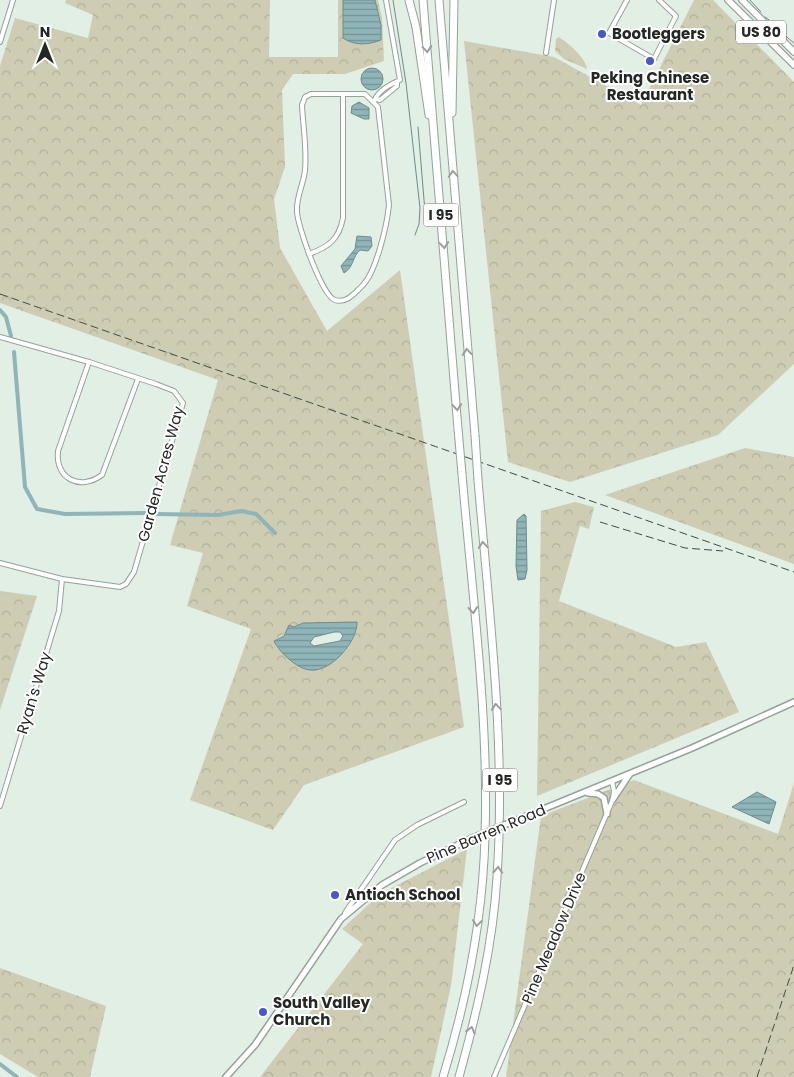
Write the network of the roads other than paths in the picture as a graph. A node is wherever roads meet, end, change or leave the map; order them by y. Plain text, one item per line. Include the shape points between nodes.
1 (13, 0) edge
2 (386, 0) edge
3 (409, 0) edge
4 (423, 0) edge
5 (439, 0) edge
6 (454, 0) edge
7 (554, 0) edge
8 (627, 0) edge
9 (659, 0) edge
10 (728, 0) edge
11 (742, 0) edge
12 (0, 42) edge
13 (794, 52) edge
14 (546, 53) dead end
15 (794, 65) edge
16 (397, 82) junction
17 (389, 85) junction
18 (392, 89) junction
19 (343, 95) junction
20 (375, 100) junction
21 (450, 141) junction
22 (437, 164) junction
23 (309, 254) junction
24 (0, 337) edge
25 (90, 362) junction
26 (138, 379) junction
27 (0, 563) edge
28 (62, 579) junction
29 (794, 702) edge
30 (629, 774) junction
31 (612, 781) junction
32 (613, 799) junction
33 (566, 800) junction
34 (464, 802) dead end
35 (0, 806) edge
36 (607, 814) junction
37 (341, 920) junction
38 (226, 1077) edge
39 (443, 1077) edge
40 (458, 1077) edge
41 (494, 1077) edge

1 - 12 street
2 - 16 street via 400,80
3 - 22 highway
4 -> 22 highway, I 95
5 - 21 highway, I 95
6 - 21 highway
7 - 14 street
8 - 9 street via 609,33 654,58 676,16
10 - 15 main road, US 80
11 - 13 main road, US 80
16 - 17 street
16 - 18 street
17 - 18 street
17 - 20 street via 376,95
18 - 20 street via 380,100
19 - 20 street via 365,94
19 - 23 street via 340,232 325,248
19 - 23 street via 311,94 305,96 302,105 305,170 297,209
20 - 23 street via 389,205 370,278 348,299 335,300 330,297
40 -> 21 highway, I 95, bridge via 474,1021 490,936 500,832 498,725
22 -> 39 highway, I 95, bridge via 484,742 485,837 481,896 466,993
24 - 25 street, Garden Acres Way
25 - 26 street, Garden Acres Way
25 - 26 street via 57,459 60,470 76,482 86,483 102,475
26 - 28 street, Garden Acres Way via 174,391 183,403 134,572 120,587
27 - 28 street
28 - 35 street, Ryan's Way via 59,611
29 - 30 main road, Pine Barren Road
30 - 31 main road, Pine Barren Road
30 - 32 main road
31 - 32 street
31 - 33 main road, Pine Barren Road
32 - 36 street, Pine Meadow Drive
33 - 36 main road via 592,792 598,794 604,798
33 - 37 main road, Pine Barren Road, bridge via 428,858 382,885
34 - 37 street via 417,825 395,840
36 - 41 street, Pine Meadow Drive
37 - 38 main road, Pine Barren Road via 255,1045

